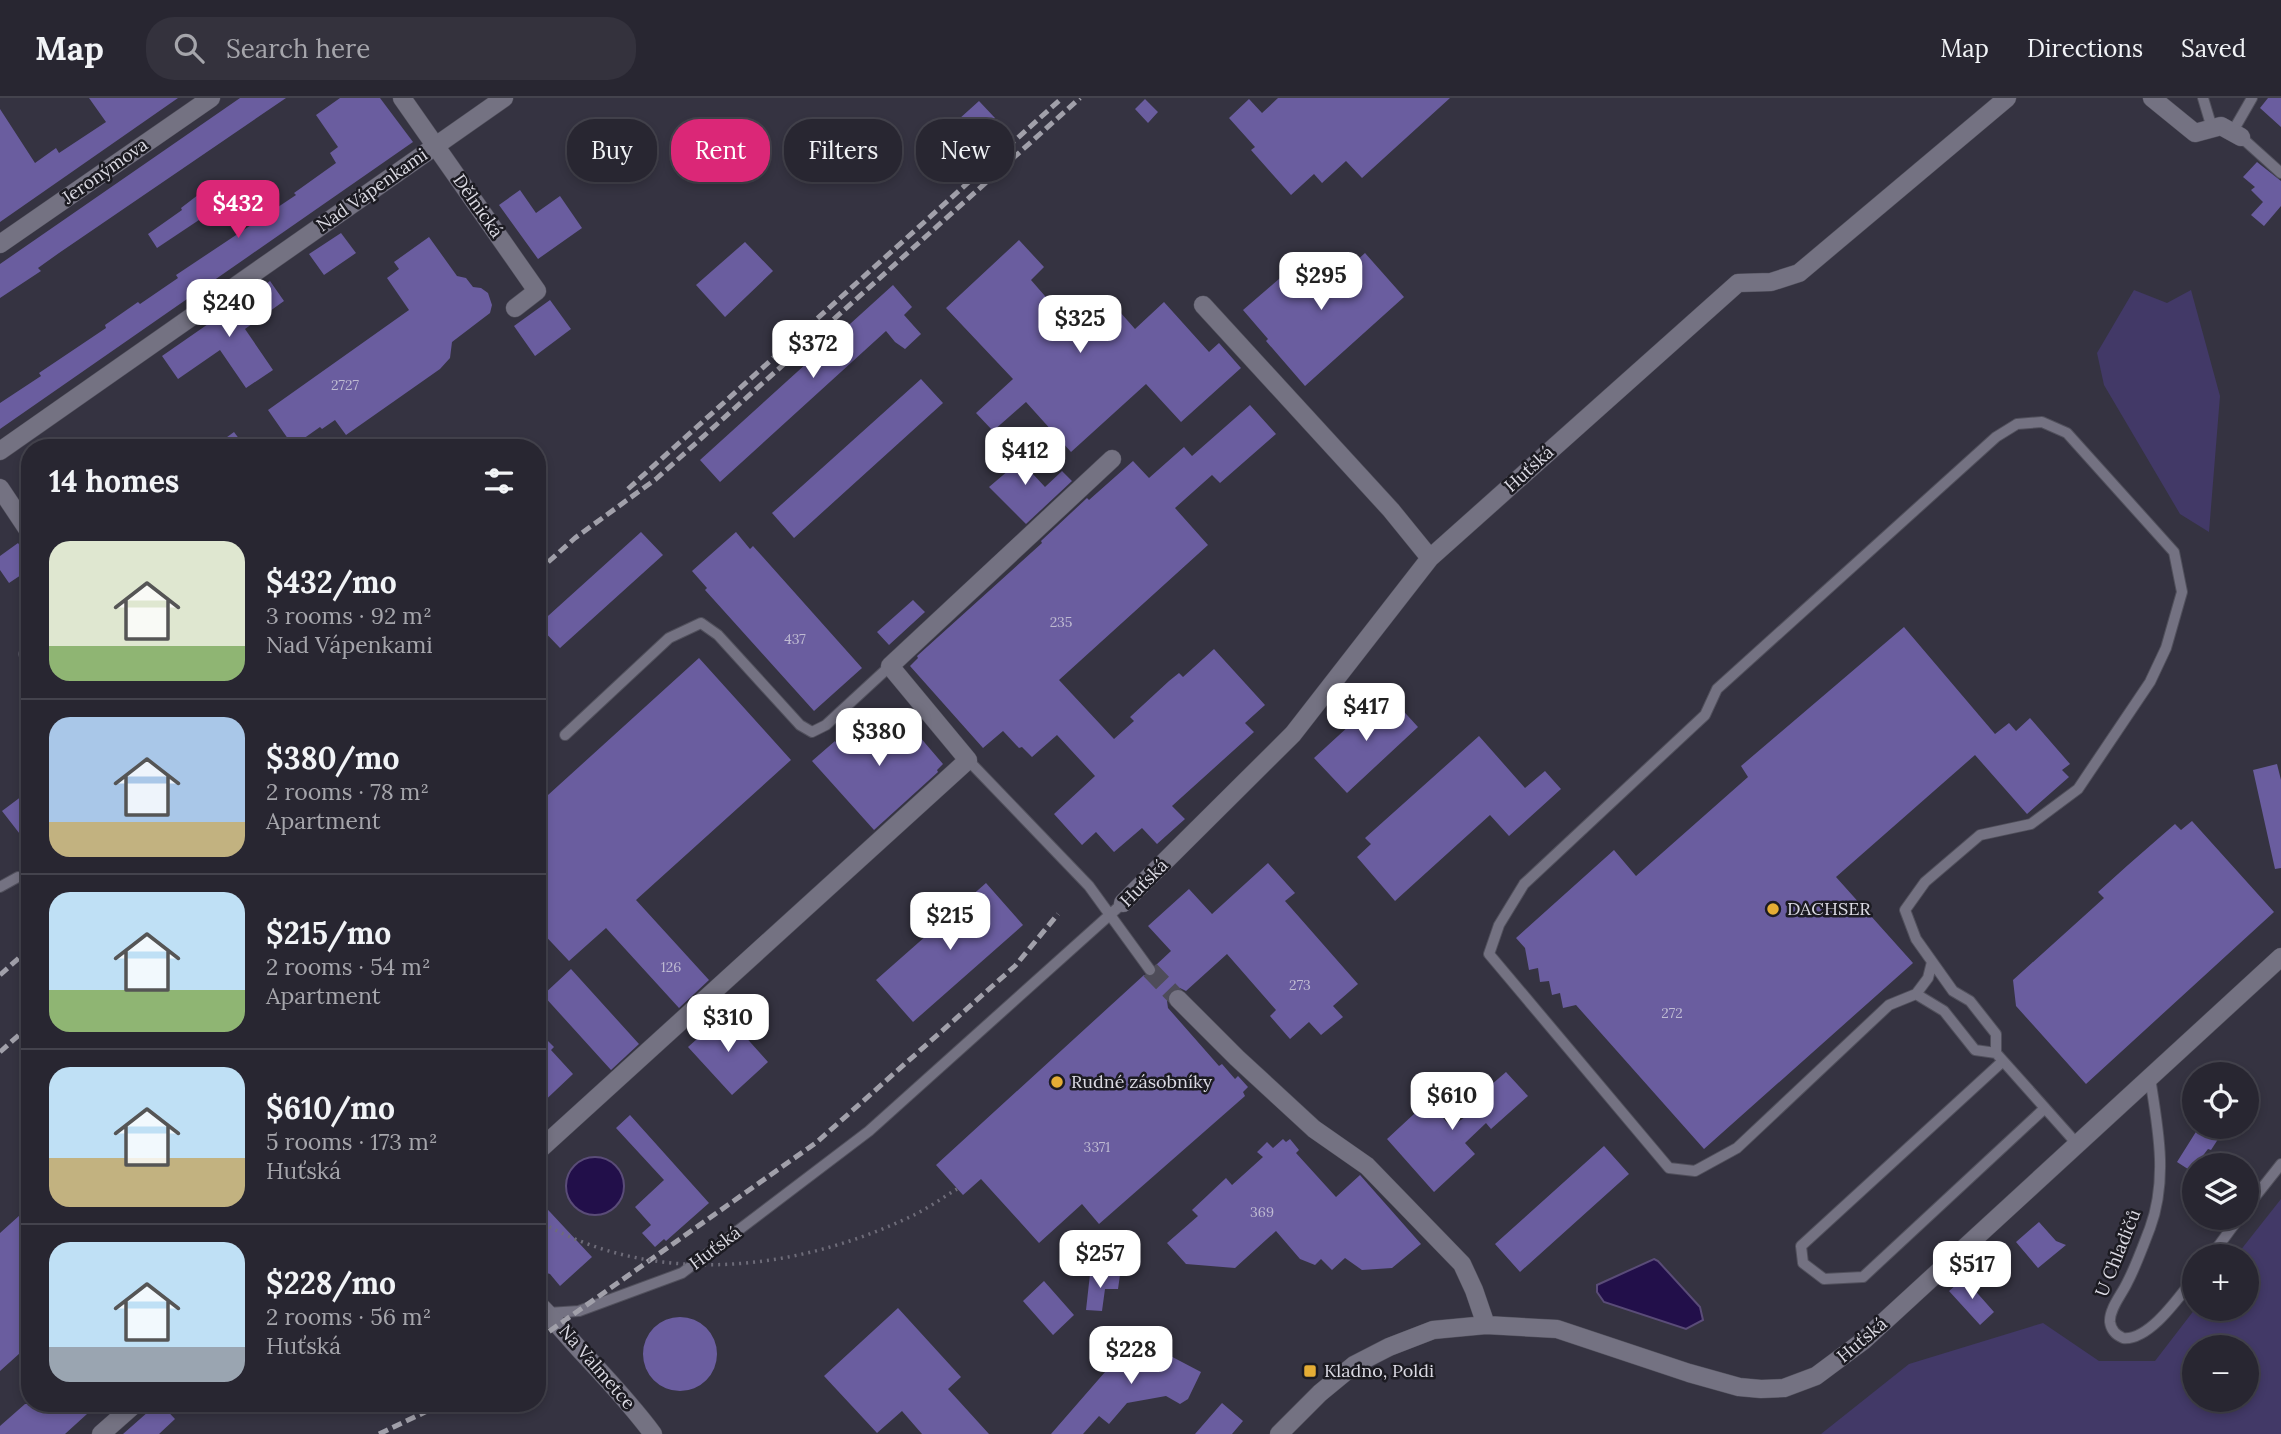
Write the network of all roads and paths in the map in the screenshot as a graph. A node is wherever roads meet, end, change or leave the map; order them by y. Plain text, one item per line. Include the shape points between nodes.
1 (211, 98) edge
2 (402, 98) edge
3 (503, 98) edge
4 (2007, 98) edge
5 (2152, 98) edge
6 (2203, 98) edge
7 (2252, 98) edge
8 (2212, 128) junction
9 (2237, 134) junction
10 (436, 145) junction
11 (2281, 173) edge
12 (0, 244) edge
13 (1203, 305) dead end
14 (514, 308) dead end
15 (0, 451) edge
16 (1112, 459) dead end
17 (0, 488) edge
18 (21, 520) edge
19 (1430, 558) junction
20 (890, 666) junction
21 (565, 735) dead end
22 (968, 760) junction
23 (18, 877) dead end
24 (0, 887) edge
25 (1117, 910) junction
26 (2281, 957) edge
27 (1932, 962) junction
28 (1150, 970) tunnel mouth
29 (1916, 994) junction
30 (1178, 999) tunnel mouth
31 (1999, 1057) junction
32 (2151, 1078) junction
33 (2045, 1108) junction
34 (546, 1144) edge
35 (2078, 1145) junction
36 (2281, 1164) edge
37 (957, 1189) dead end
38 (2259, 1192) edge
39 (546, 1224) edge
40 (2182, 1293) edge
41 (546, 1308) edge
42 (546, 1311) edge
43 (1486, 1325) junction
44 (126, 1412) edge
45 (101, 1434) edge
46 (653, 1434) edge
47 (1279, 1434) edge

1 - 12 street, Jeronýmova
2 - 10 street, Dělnická
3 - 10 street, Nad Vápenkami
4 - 19 street, Huťská via 1799,273 1770,282 1738,283
5 - 8 street via 2194,133
6 - 8 lane
7 - 9 lane
8 - 9 street via 2221,126
9 - 11 lane
10 - 14 street, Dělnická via 537,291
10 - 15 street, Nad Vápenkami
13 - 19 street
16 - 20 street
17 - 18 street
19 - 25 street, Huťská via 1293,734
20 - 21 lane via 826,725 812,732 701,623 669,638
20 - 22 street
22 - 25 lane, Huťská
22 - 34 street
23 - 24 lane
25 - 28 lane, Huťská
25 - 41 lane, Huťská via 869,1131 682,1273 579,1311
26 - 32 street, Huťská
27 - 29 lane via 1928,978
27 - 29 lane via 1916,939 1905,910 1925,882 1980,835 2031,824 2078,789 2150,682 2166,648 2182,592 2174,552 2067,433 2042,422 2017,424 1996,436 1717,689 1705,715 1524,884 1499,925 1489,954 1669,1168 1684,1171 1695,1171 1737,1148 1889,1005
27 - 31 lane via 1952,991 1970,1001 1996,1034
29 - 31 lane via 1944,1011 1975,1050
30 - 43 street via 1314,1129 1367,1166 1462,1264
31 - 33 lane
31 - 33 lane via 1801,1246 1803,1263 1824,1279 1863,1278
32 - 35 street, Huťská
32 - 40 lane, U Chladičů via 2160,1136 2159,1184 2151,1225 2110,1325 2123,1338 2139,1336
33 - 35 lane
35 - 43 street, Huťská via 1863,1341 1816,1376 1784,1388 1739,1387 1557,1329
36 - 38 lane
37 - 39 path, bridge via 914,1216 853,1241 736,1265 629,1257
42 - 46 street, Na Valmetce
43 - 47 street, Huťská via 1433,1330 1354,1364
44 - 45 street

